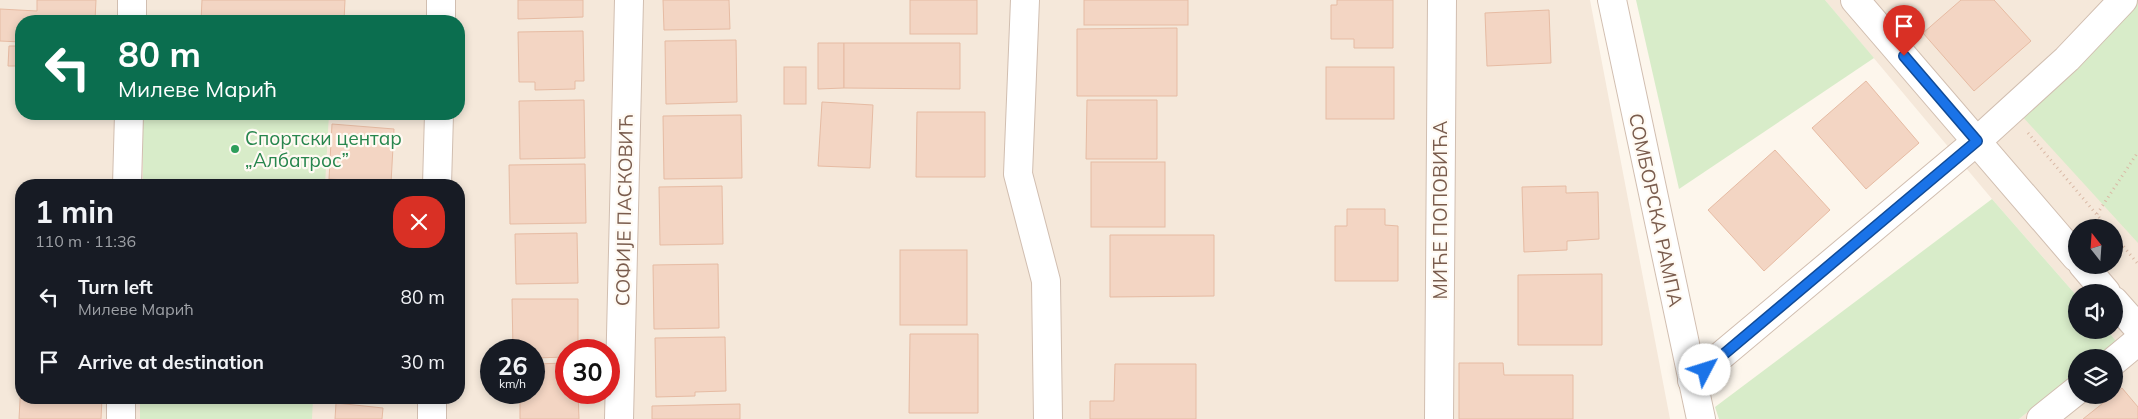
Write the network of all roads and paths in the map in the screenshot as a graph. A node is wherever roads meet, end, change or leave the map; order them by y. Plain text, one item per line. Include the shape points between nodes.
1 (132, 0) edge
2 (441, 0) edge
3 (629, 0) edge
4 (1025, 0) edge
5 (1442, 0) edge
6 (1612, 0) edge
7 (1855, 0) edge
8 (2123, 0) edge
9 (132, 15) edge
10 (441, 15) edge
11 (2009, 112) junction
12 (129, 120) edge
13 (439, 120) edge
14 (1977, 141) junction
15 (2138, 152) edge
16 (127, 179) edge
17 (437, 179) edge
18 (2097, 214) junction
19 (2101, 219) edge
20 (2123, 246) edge
21 (2068, 248) edge
22 (2138, 264) edge
23 (2091, 274) edge
24 (2099, 284) edge
25 (2123, 312) edge
26 (2138, 329) edge
27 (2123, 349) edge
28 (1692, 380) junction
29 (2068, 397) edge
30 (121, 404) edge
31 (432, 404) edge
32 (121, 419) edge
33 (432, 419) edge
34 (619, 419) edge
35 (1048, 419) edge
36 (1439, 419) edge
37 (1701, 419) edge
38 (2041, 419) edge

1 - 9 street
2 - 10 street
3 - 34 street, СОФИЈЕ ПАСКОВИЋ
4 - 35 street via 1018,174 1046,281
5 - 36 street, МИЋЕ ПОПОВИЋА
6 - 28 street, СОМБОРСКА РАМПА
7 - 14 street
8 - 11 street via 2068,58
11 - 14 street
11 - 18 path
12 - 16 street
13 - 17 street
14 - 21 street
14 - 28 street
15 - 18 path
18 - 19 path
20 - 22 path
23 - 24 street
25 - 26 street
26 - 27 street
28 - 37 street, СОМБОРСКА РАМПА
29 - 38 street
30 - 32 street
31 - 33 street

